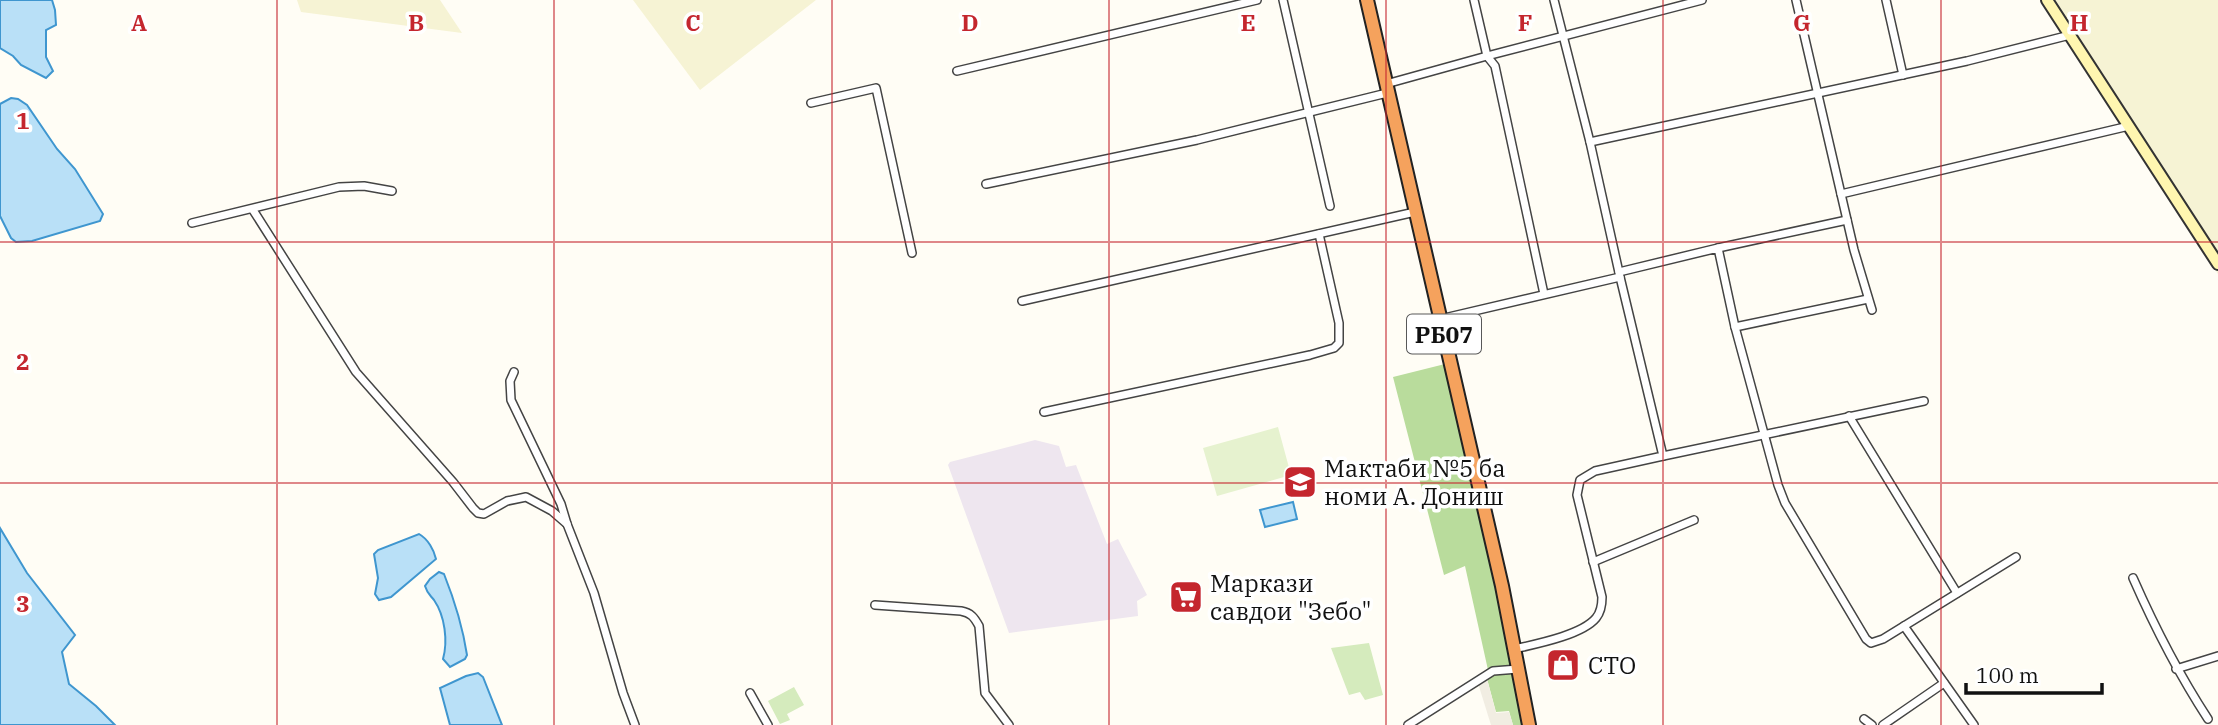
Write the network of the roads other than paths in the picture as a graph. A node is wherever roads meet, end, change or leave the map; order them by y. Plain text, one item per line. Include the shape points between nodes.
1 (1257, 0) edge
2 (1283, 0) edge
3 (1367, 0) edge
4 (1474, 0) edge
5 (1554, 0) edge
6 (1702, 0) edge
7 (1796, 0) edge
8 (1886, 0) edge
9 (2047, 0) edge
10 (2070, 35) junction
11 (1563, 36) junction
12 (1487, 56) junction
13 (957, 71) dead end
14 (1902, 75) junction
15 (1386, 89) junction
16 (1818, 94) junction
17 (811, 103) dead end
18 (1308, 112) junction
19 (2129, 126) junction
20 (1590, 142) junction
21 (986, 184) dead end
22 (392, 191) dead end
23 (1841, 194) junction
24 (1330, 206) dead end
25 (253, 210) junction
26 (1415, 212) junction
27 (1847, 220) junction
28 (192, 223) dead end
29 (1319, 233) junction
30 (1718, 248) junction
31 (912, 253) dead end
32 (2218, 264) edge
33 (1619, 275) junction
34 (1544, 294) junction
35 (1868, 299) junction
36 (1022, 301) dead end
37 (1872, 310) dead end
38 (1440, 319) junction
39 (1735, 327) junction
40 (514, 372) dead end
41 (1924, 401) dead end
42 (1044, 412) dead end
43 (1849, 416) junction
44 (1763, 433) junction
45 (1662, 456) junction
46 (1694, 520) dead end
47 (567, 524) junction
48 (2016, 557) dead end
49 (1593, 562) junction
50 (2133, 578) dead end
51 (1957, 593) junction
52 (875, 605) dead end
53 (1904, 626) junction
54 (1514, 649) junction
55 (2218, 656) edge
56 (1518, 669) junction
57 (2176, 669) junction
58 (1944, 683) junction
59 (750, 692) dead end
60 (1864, 719) dead end
61 (2208, 719) dead end
62 (635, 725) edge
63 (768, 725) edge
64 (1009, 725) edge
65 (1408, 725) edge
66 (1529, 725) edge
67 (1872, 725) edge
68 (1883, 725) edge
69 (1974, 725) edge

1 - 13 street
2 - 18 street
3 - 15 highway, РБ07
4 - 12 street
5 - 11 street
6 - 11 street
7 - 16 street
8 - 14 street
9 - 10 street
10 - 14 street
10 - 19 street
11 - 12 street
11 - 20 street
12 - 15 street
12 - 34 street via 1496,66
14 - 16 street
15 - 18 street
15 - 26 highway, РБ07
16 - 20 street
16 - 23 street
17 - 31 street via 876,88
18 - 21 street
18 - 24 street
19 - 23 street
19 - 32 street
20 - 33 street
22 - 25 street via 339,187
23 - 27 street
25 - 28 street
25 - 47 street via 356,372 473,508 484,514 526,497
26 - 29 street
26 - 38 highway, РБ07
27 - 30 street
27 - 35 street
29 - 36 street
29 - 42 street via 1339,323 1339,343 1334,348
30 - 33 street
30 - 39 street
33 - 34 street
33 - 45 street
34 - 38 street
35 - 37 street
35 - 39 street
38 - 54 highway, РБ07
39 - 44 street
40 - 47 street via 511,400
41 - 43 street
43 - 44 street
43 - 51 street
44 - 45 street
44 - 53 street via 1786,503 1866,639 1876,642
45 - 49 street via 1595,471 1580,480 1577,495
46 - 49 street
47 - 62 street
48 - 51 street
49 - 54 street via 1602,597 1595,619 1572,632
50 - 57 street
51 - 53 street
52 - 64 street via 961,611 974,617 979,626 985,693
53 - 58 street
54 - 56 highway, РБ07
55 - 57 street
56 - 65 street via 1493,671
56 - 66 highway, РБ07
57 - 61 street
58 - 68 street
58 - 69 street
59 - 63 street
60 - 67 street

